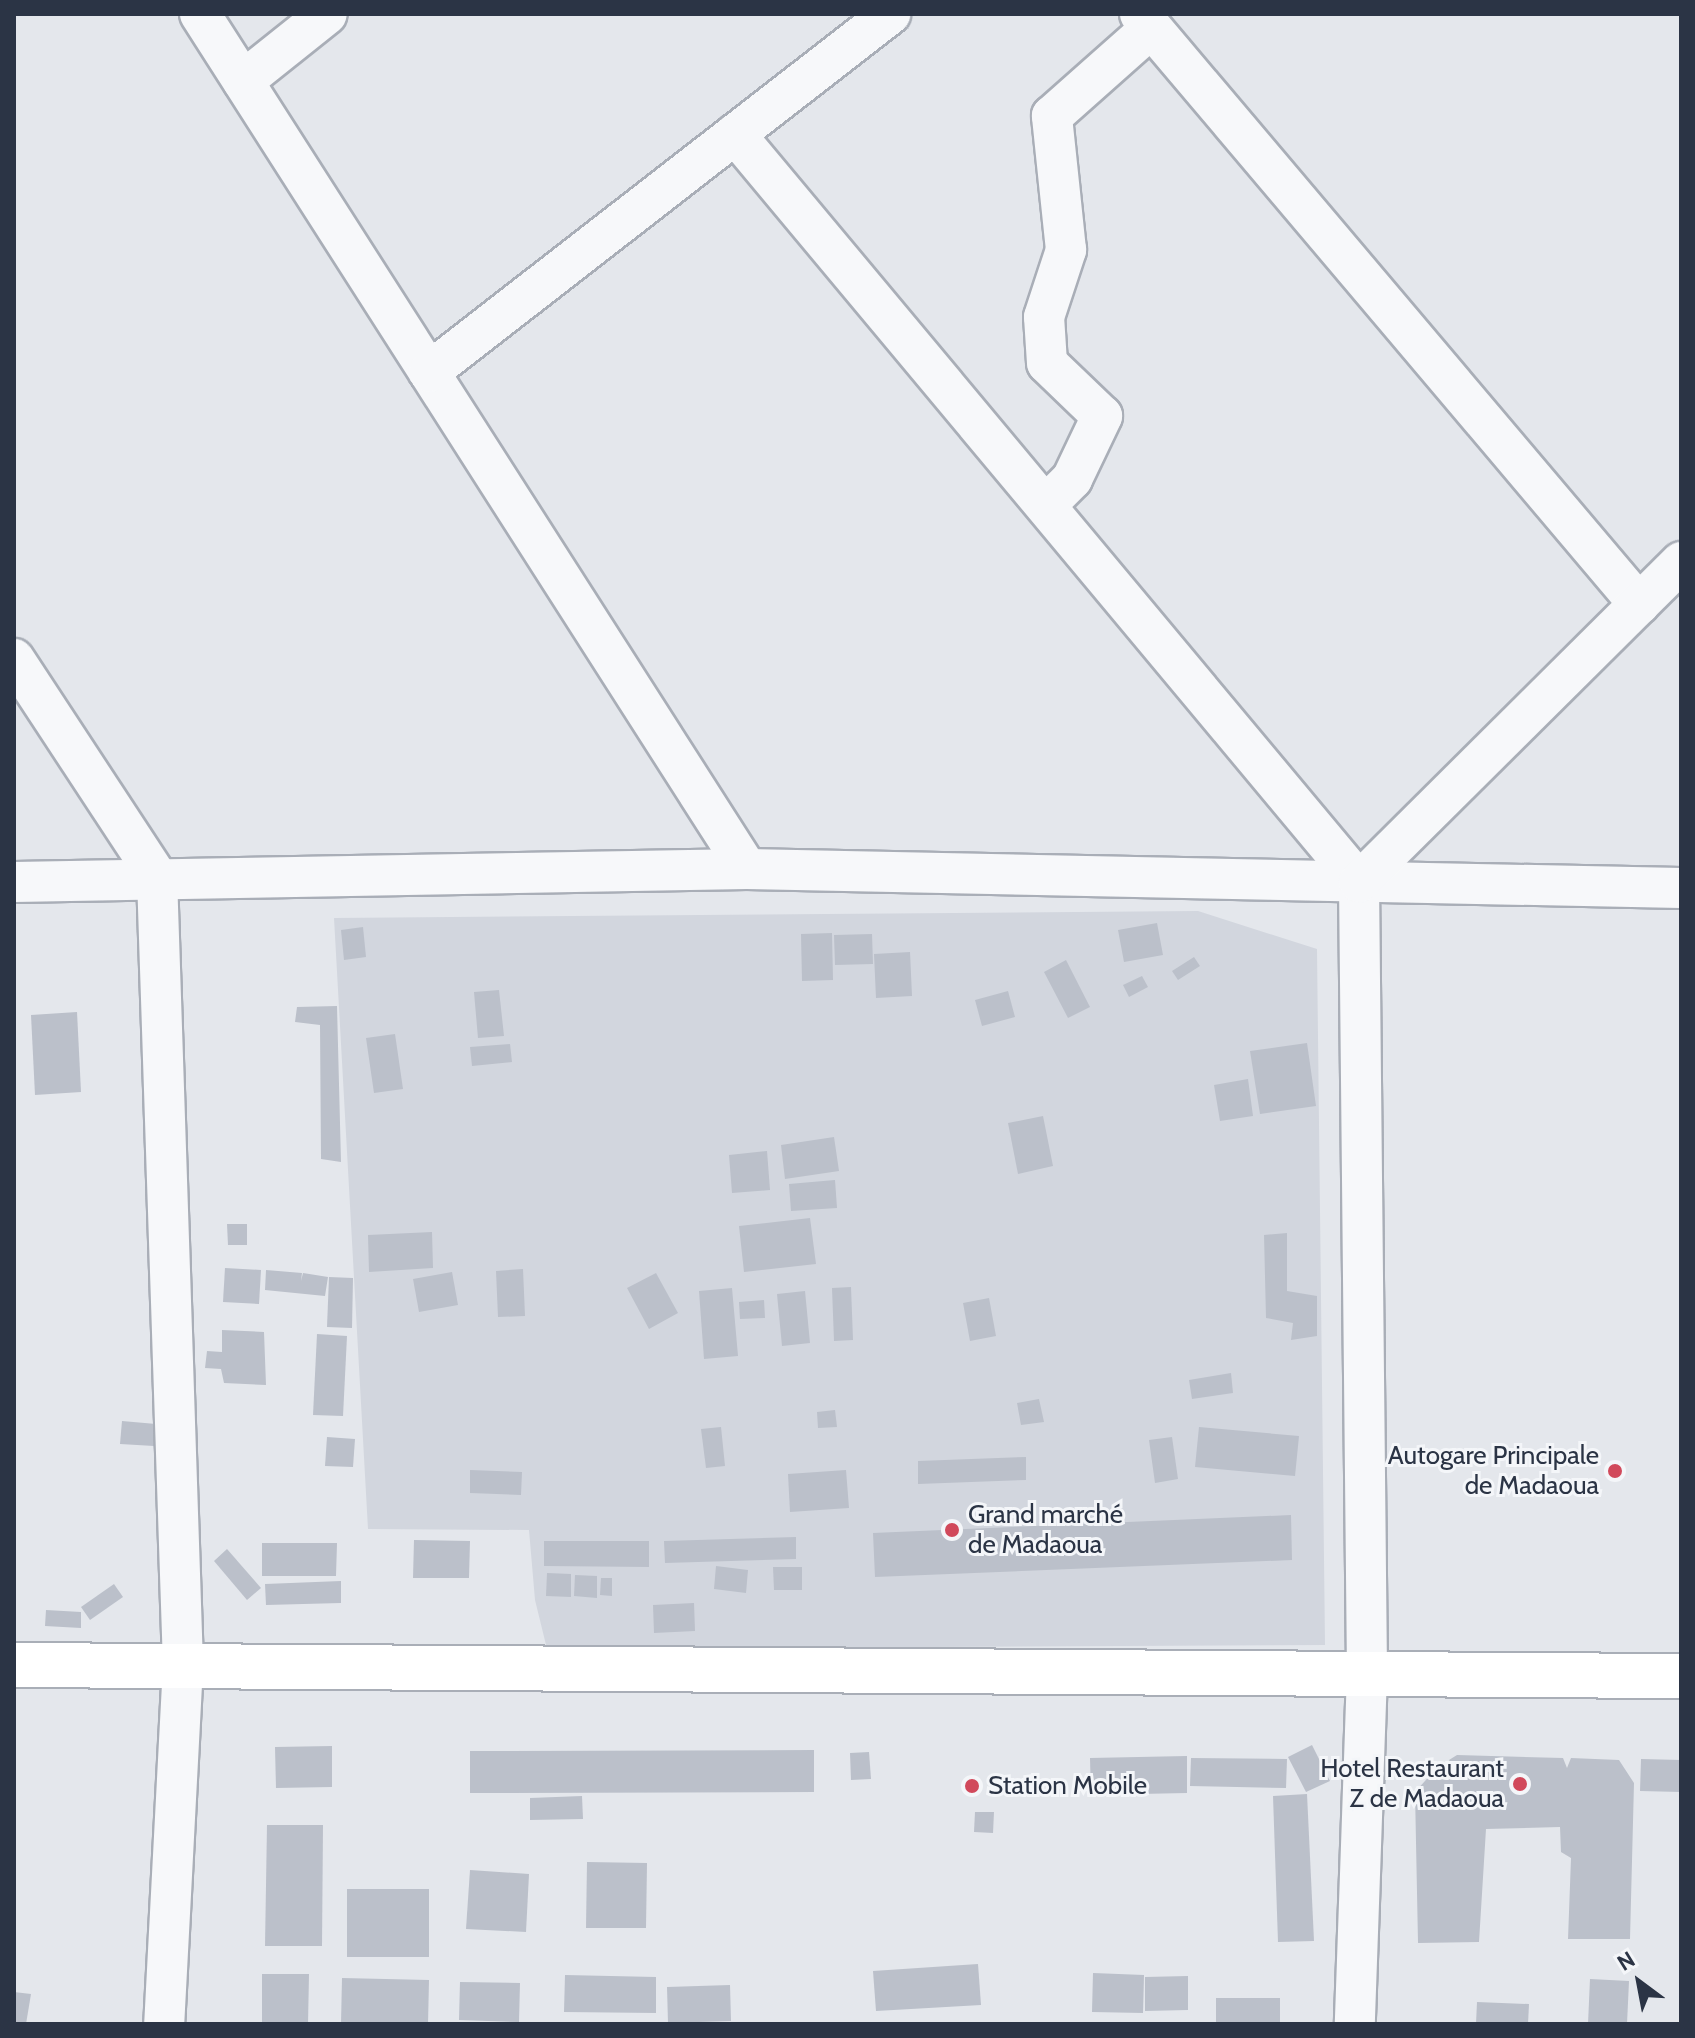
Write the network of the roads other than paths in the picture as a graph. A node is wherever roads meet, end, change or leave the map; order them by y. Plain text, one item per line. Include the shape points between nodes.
1 (200, 14) edge
2 (327, 14) edge
3 (890, 14) edge
4 (1145, 21) edge
5 (243, 81) junction
6 (735, 134) junction
7 (429, 372) junction
8 (1046, 505) junction
9 (1681, 562) edge
10 (1639, 604) junction
11 (14, 659) edge
12 (747, 869) junction
13 (157, 877) junction
14 (14, 882) edge
15 (1359, 882) junction
16 (1681, 888) edge
17 (14, 1665) edge
18 (183, 1665) junction
19 (1367, 1674) junction
20 (1681, 1676) edge
21 (164, 2024) edge
22 (1355, 2024) edge

1 - 5 street
2 - 5 street
3 - 6 street
4 - 8 street via 1052,116 1066,250 1044,317 1047,363 1102,416 1072,479
4 - 10 street
5 - 7 street
6 - 7 street
6 - 8 street
7 - 12 street
8 - 15 street
9 - 10 street
10 - 15 street
11 - 13 street
12 - 13 street
12 - 15 street
13 - 14 street
13 - 18 street
15 - 16 street
15 - 19 street
17 - 18 highway
18 - 19 highway
18 - 21 street
19 - 20 highway
19 - 22 street

